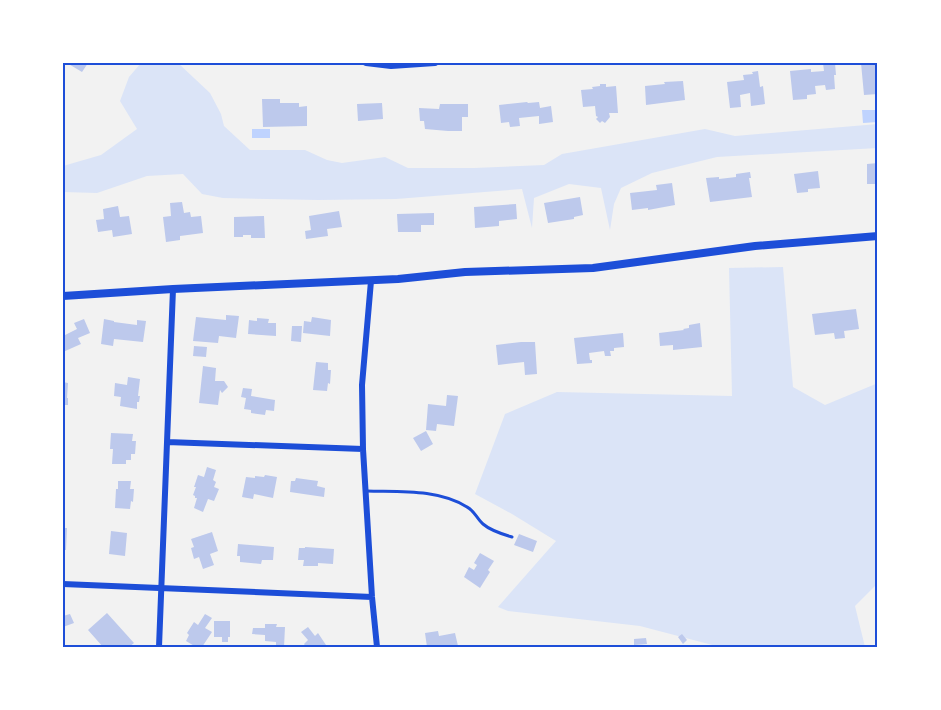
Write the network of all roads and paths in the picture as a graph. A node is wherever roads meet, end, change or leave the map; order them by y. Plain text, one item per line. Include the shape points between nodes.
1 (366, 63) edge
2 (435, 63) edge
3 (878, 236) edge
4 (371, 281) junction
5 (173, 289) junction
6 (63, 296) edge
7 (167, 442) junction
8 (363, 449) junction
9 (365, 491) junction
10 (512, 537) dead end
11 (63, 584) edge
12 (162, 588) junction
13 (372, 597) junction
14 (159, 647) edge
15 (377, 647) edge

1 - 2 street
3 - 4 street via 755,246 592,268 465,272
4 - 5 street
4 - 8 street via 362,385
5 - 6 street
5 - 7 street
7 - 8 street
7 - 12 street
8 - 9 street
9 - 10 lane via 444,496 469,508 484,525
9 - 13 street
11 - 12 street
12 - 13 street
12 - 14 street
13 - 15 street

